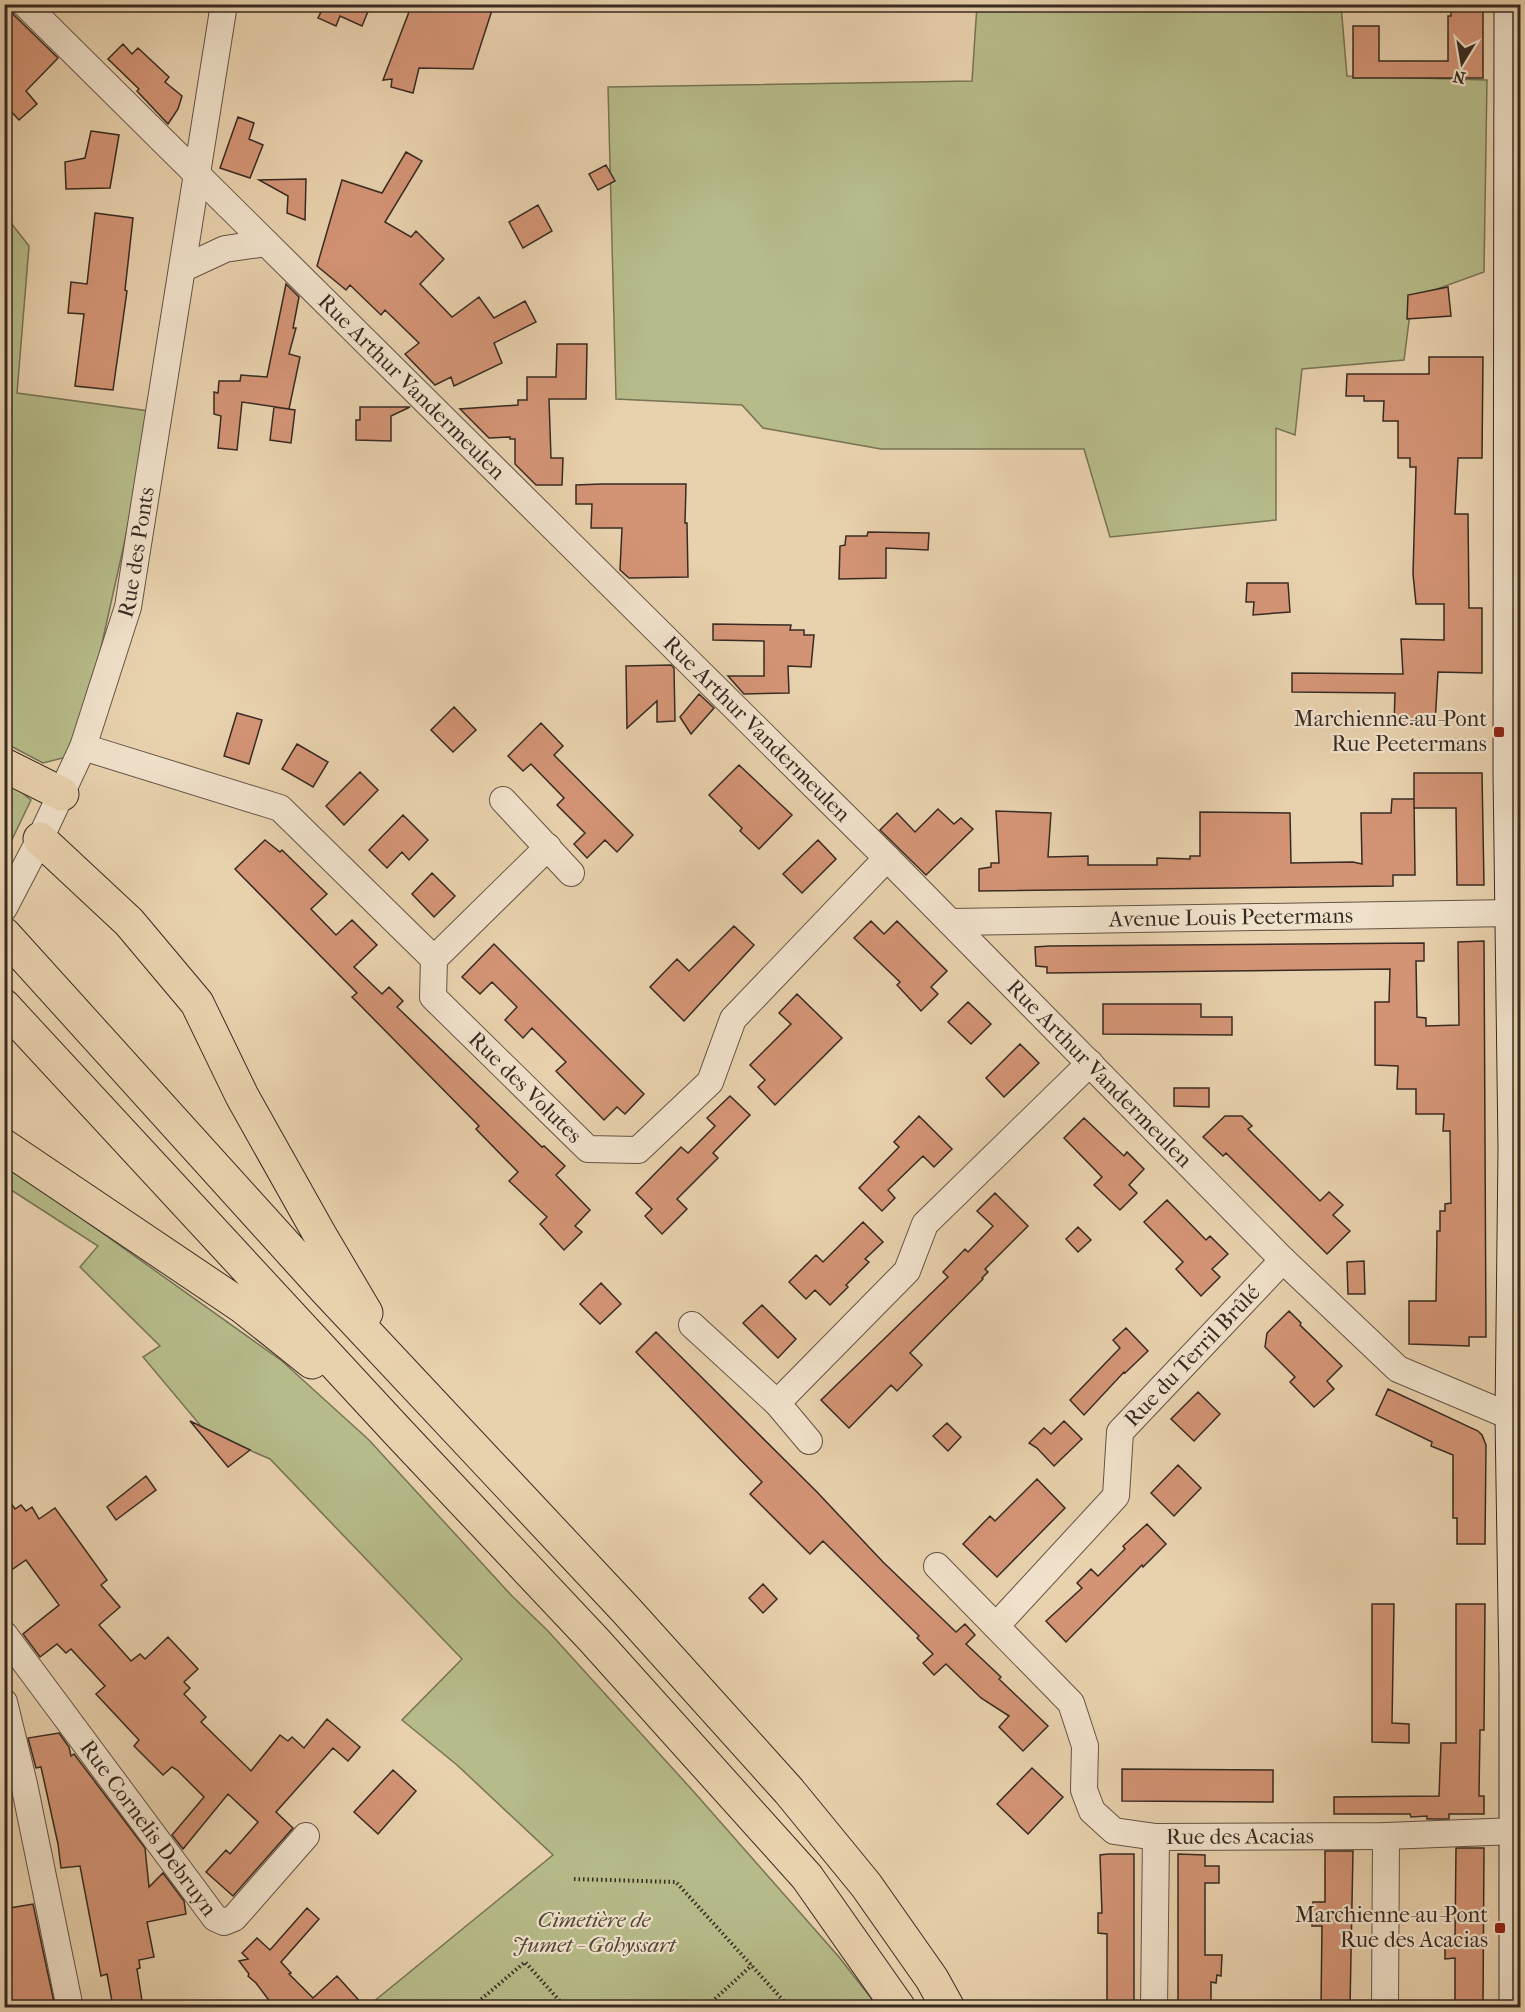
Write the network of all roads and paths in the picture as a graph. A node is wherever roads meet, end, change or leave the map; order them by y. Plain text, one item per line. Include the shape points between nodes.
1 (25, 4) edge
2 (224, 4) edge
3 (1511, 4) edge
4 (197, 175) junction
5 (266, 243) junction
6 (182, 269) junction
7 (83, 747) junction
8 (4, 765) edge
9 (62, 794) junction
10 (503, 800) dead end
11 (40, 839) junction
12 (548, 847) junction
13 (887, 858) junction
14 (571, 873) dead end
15 (4, 908) edge
16 (1512, 913) junction
17 (951, 922) junction
18 (4, 934) edge
19 (434, 959) junction
20 (4, 1006) edge
21 (1090, 1063) junction
22 (4, 1146) edge
23 (1518, 1149) edge
24 (1283, 1260) junction
25 (692, 1325) dead end
26 (400, 1368) junction
27 (777, 1403) junction
28 (1512, 1417) junction
29 (400, 1434) junction
30 (809, 1441) dead end
31 (937, 1566) dead end
32 (996, 1626) junction
33 (4, 1634) edge
34 (1518, 1674) edge
35 (4, 1702) edge
36 (1516, 1832) junction
37 (306, 1836) dead end
38 (1386, 1836) junction
39 (1156, 1838) junction
40 (574, 1879) dead end
41 (752, 1965) junction
42 (70, 2007) edge
43 (471, 2007) edge
44 (566, 2007) edge
45 (705, 2007) edge
46 (790, 2007) edge
47 (899, 2007) edge
48 (948, 2007) edge
49 (1154, 2007) edge
50 (1385, 2007) edge
51 (1516, 2007) edge

1 - 4 street, Rue Arthur Vandermeulen
2 - 4 street, Rue des Ponts
3 - 16 street
4 - 5 street, Rue Arthur Vandermeulen
4 - 6 street, Rue des Ponts
5 - 6 street via 225,249
5 - 13 street, Rue Arthur Vandermeulen
6 - 7 street, Rue des Ponts via 128,607
7 - 9 street, Rue des Ponts
7 - 19 street via 280,808
8 - 9 highway
9 - 11 street, Rue des Ponts
10 - 12 street
11 - 15 street, Rue des Ponts
11 - 26 highway via 129,921 196,1003 253,1116
12 - 14 street
12 - 19 street
13 - 17 street, Rue Arthur Vandermeulen
13 - 19 street, Rue des Volutes via 733,1018 710,1082 638,1150 588,1149 433,997
16 - 17 street, Avenue Louis Peetermans
16 - 23 street
17 - 21 street, Rue Arthur Vandermeulen
18 - 26 highway
20 - 29 highway
21 - 24 street, Rue Arthur Vandermeulen
21 - 27 street via 925,1224 907,1270
22 - 29 highway via 243,1307
23 - 28 street
24 - 28 street, Rue Arthur Vandermeulen via 1398,1369
24 - 32 street, Rue du Terril Brûlé via 1120,1432 1116,1496
25 - 27 street
26 - 48 highway via 789,1791 866,1885
27 - 30 street
28 - 34 street
29 - 47 highway via 594,1640 807,1878
31 - 32 street
32 - 39 street via 1071,1703 1085,1746 1084,1790 1092,1811 1114,1832
33 - 37 street, Rue Cornelis Debruyn via 214,1918 224,1922 234,1918
34 - 36 street
35 - 42 street
36 - 38 street, Rue des Acacias
36 - 51 street
38 - 39 street, Rue des Acacias
38 - 50 street
39 - 49 street, Rue des Acacias
40 - 41 path via 676,1882
41 - 45 path
41 - 46 path
43 - 44 path via 525,1962

